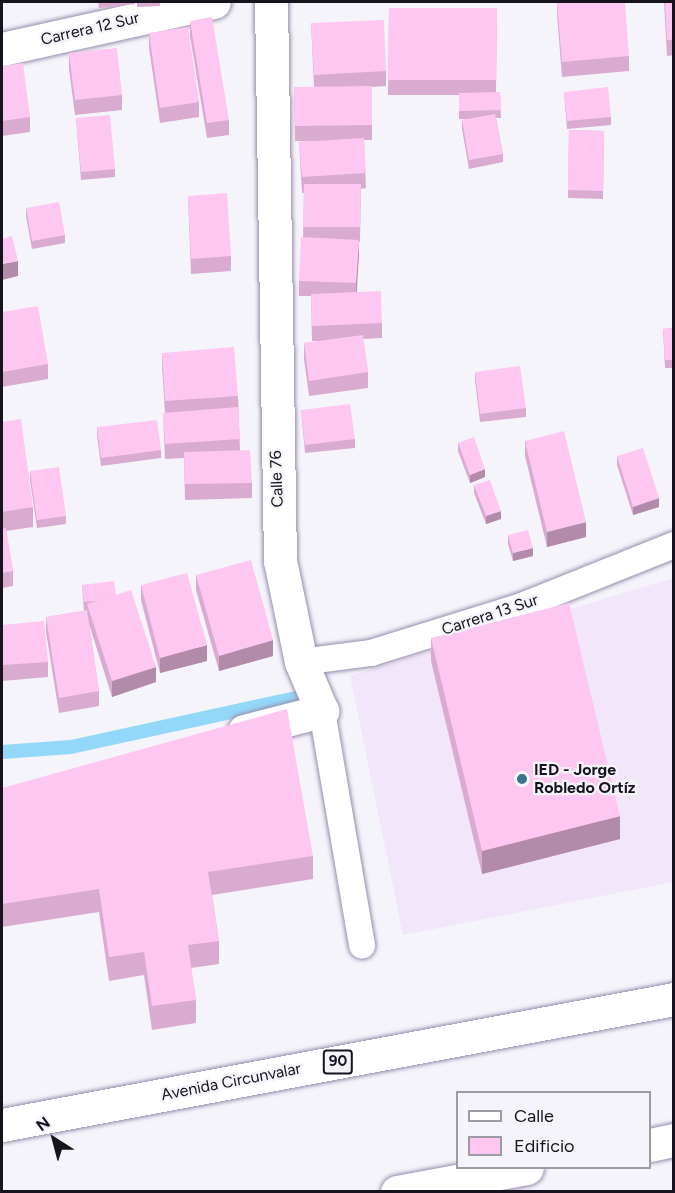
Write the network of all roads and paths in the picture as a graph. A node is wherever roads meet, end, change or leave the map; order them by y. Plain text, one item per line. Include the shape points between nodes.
1 (214, 2) edge
2 (271, 2) edge
3 (2, 49) edge
4 (674, 545) edge
5 (301, 662) junction
6 (322, 711) junction
7 (219, 738) edge
8 (362, 946) dead end
9 (674, 999) edge
10 (2, 1125) edge
11 (674, 1140) edge
12 (651, 1145) edge
13 (516, 1169) edge
14 (397, 1191) edge

1 - 3 main road, Carrera 12 Sur
2 - 5 main road, Calle 76 via 280,561
4 - 5 lane, Carrera 13 Sur via 507,611 371,653
5 - 6 main road, Calle 76
6 - 7 main road
6 - 8 lane, Calle 76
9 - 10 main road, Avenida Circunvalar / 90
11 - 12 main road
13 - 14 main road

